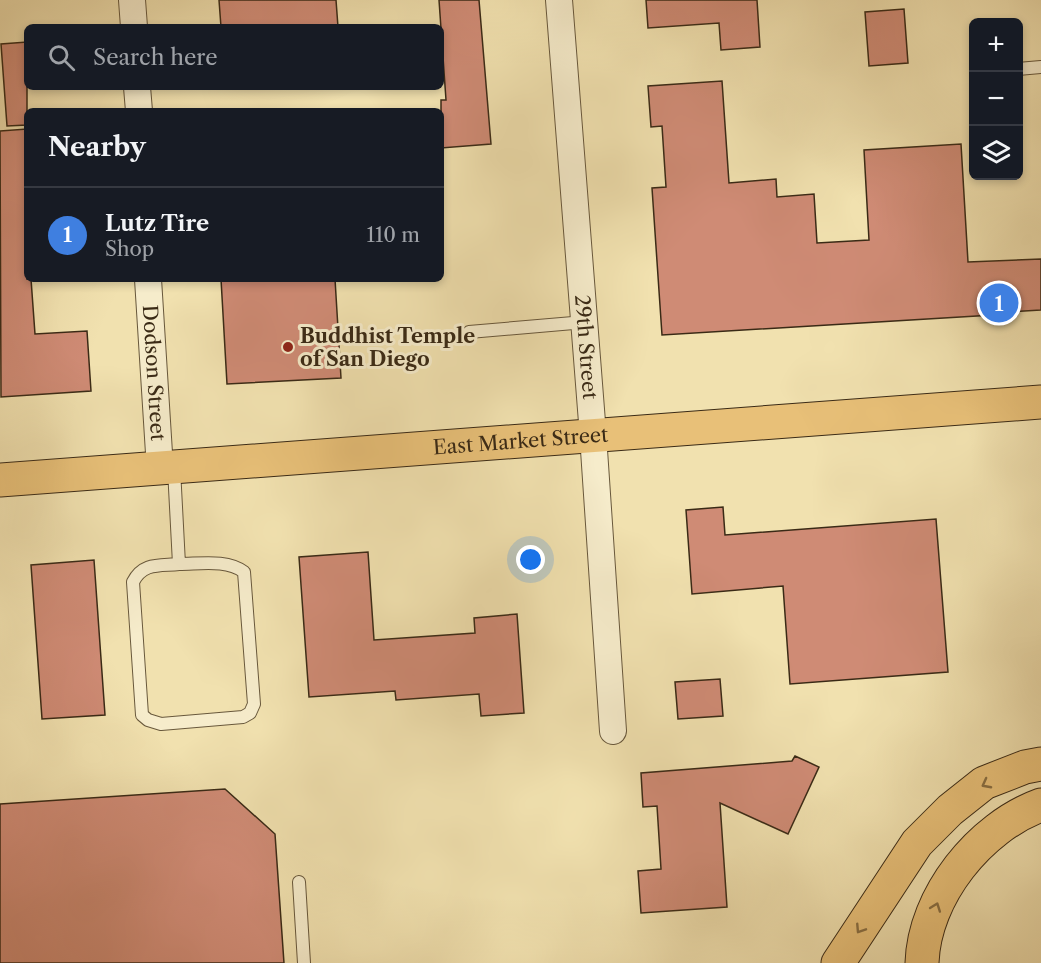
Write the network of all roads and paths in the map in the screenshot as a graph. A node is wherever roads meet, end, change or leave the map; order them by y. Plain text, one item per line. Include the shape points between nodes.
1 (132, 0) edge
2 (560, 0) edge
3 (134, 24) edge
4 (1041, 67) edge
5 (1023, 69) edge
6 (137, 90) edge
7 (139, 108) edge
8 (148, 282) edge
9 (585, 322) junction
10 (468, 332) dead end
11 (1041, 402) edge
12 (593, 435) junction
13 (167, 468) junction
14 (0, 480) edge
15 (179, 564) junction
16 (613, 730) dead end
17 (1041, 764) edge
18 (1041, 805) edge
19 (299, 882) dead end
20 (304, 963) edge
21 (838, 963) edge
22 (922, 963) edge

1 - 3 street
2 - 9 street, 29th Street
4 - 5 lane
6 - 7 street
8 - 13 street, Dodson Street
9 - 10 lane
9 - 12 street, 29th Street
11 - 12 main road, East Market Street
12 - 13 main road, East Market Street
12 - 16 street, 29th Street
13 - 14 main road, East Market Street
13 - 15 lane
15 - 15 lane via 145,568 133,582 142,715 161,724 243,717 254,704 243,572 226,564
17 -> 21 main road via 984,783 950,810 917,843
22 -> 18 main road via 922,945 943,889 976,846 1021,812
19 - 20 lane

